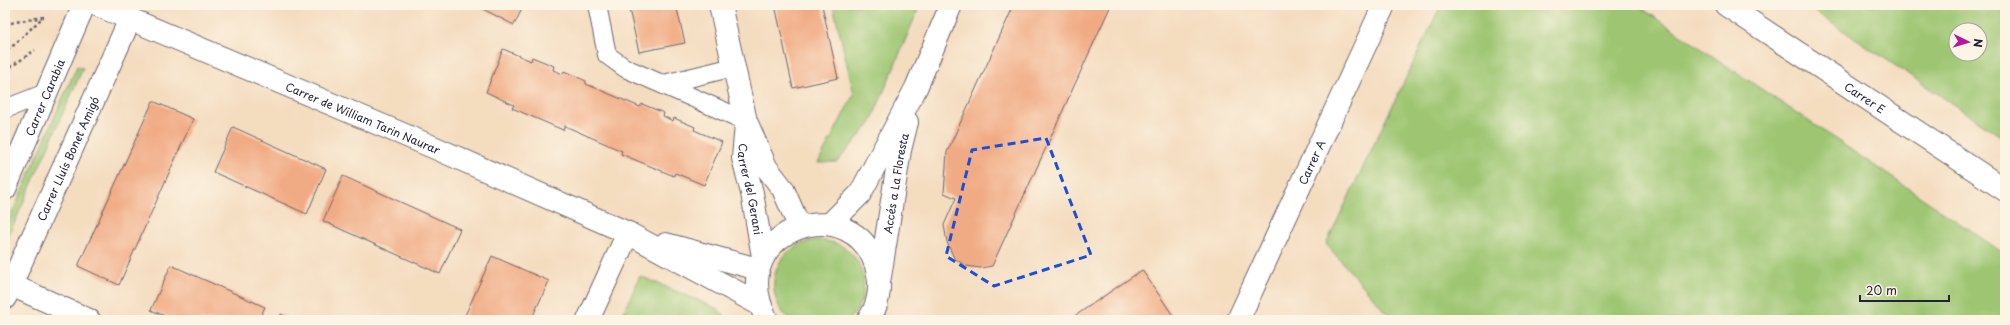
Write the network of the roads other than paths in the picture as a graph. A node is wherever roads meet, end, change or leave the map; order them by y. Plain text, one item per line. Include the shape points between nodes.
1 (84, 5) edge
2 (97, 5) edge
3 (597, 5) edge
4 (720, 5) edge
5 (951, 5) edge
6 (1384, 5) edge
7 (1726, 5) edge
8 (130, 19) junction
9 (734, 67) junction
10 (664, 84) junction
11 (916, 88) junction
12 (46, 93) junction
13 (5, 109) edge
14 (746, 121) junction
15 (5, 190) edge
16 (2005, 190) edge
17 (830, 224) junction
18 (798, 226) junction
19 (628, 233) junction
20 (760, 263) junction
21 (879, 289) junction
22 (8, 292) edge
23 (763, 312) edge
24 (90, 320) edge
25 (588, 320) edge
26 (868, 320) edge
27 (888, 320) edge
28 (1238, 320) edge

1 - 12 street, Carrer Carabia
2 - 8 street, Carrer de William Tarin Naurar
3 - 10 lane via 608,55 625,68
4 - 9 street, Carrer del Gerani
5 - 11 street, Accés a La Floresta
6 - 28 street, Carrer A
7 - 16 street, Carrer E
8 - 19 street, Carrer de William Tarin Naurar
8 - 22 street, Carrer Lluís Bonet Amigó
9 - 10 lane
9 - 14 street, Carrer del Gerani
10 - 14 lane
11 - 17 street, Accés a La Floresta via 860,194
11 - 21 street, Accés a La Floresta via 900,150
12 - 13 lane
12 - 15 street, Carrer Carabia
14 - 18 street, Carrer del Gerani via 766,167 784,189
14 - 20 street, Carrer del Gerani via 743,158 752,193
17 - 18 street
17 - 21 street via 845,229 869,250 876,264
18 - 20 street via 784,233 772,244
19 - 20 street, Carrer de William Tarin Naurar
19 - 23 street, Carrer de William Tarin Naurar
19 - 25 street
20 - 23 street, Carrer del Gerani via 756,287
21 - 26 street, Accés a La Floresta
21 - 27 street
22 - 24 street

